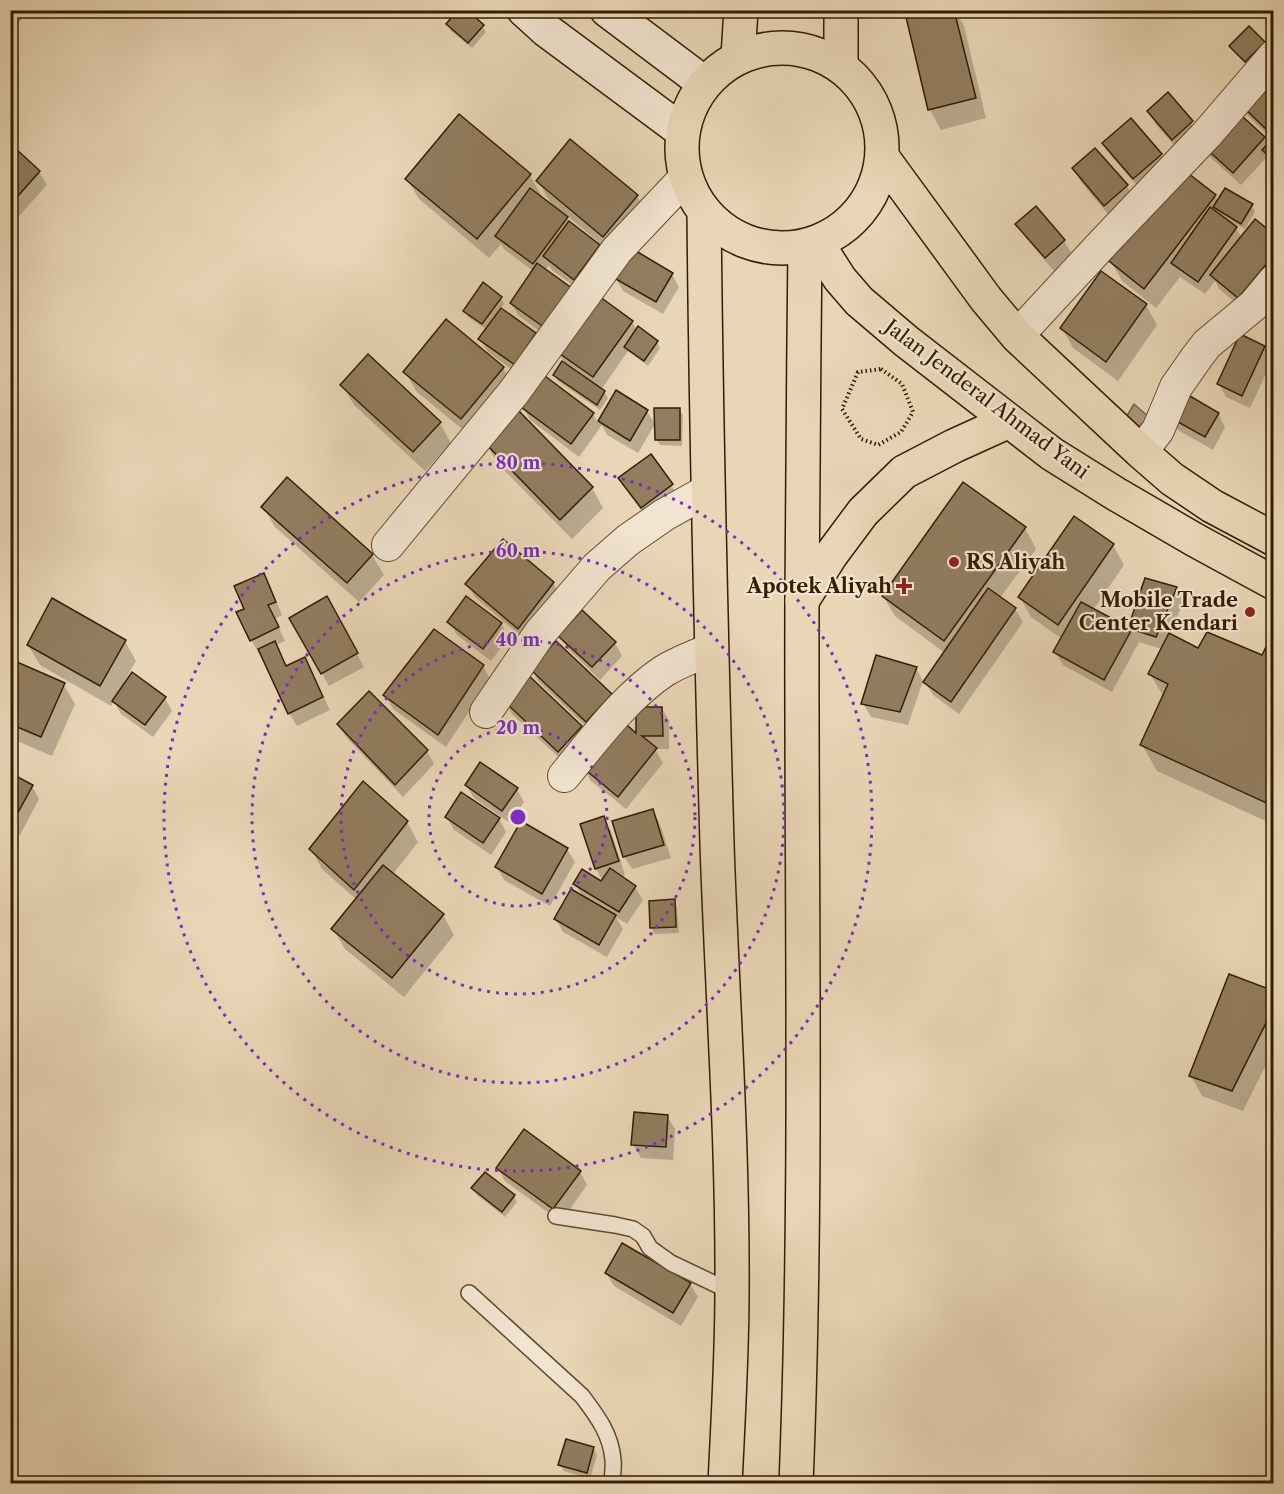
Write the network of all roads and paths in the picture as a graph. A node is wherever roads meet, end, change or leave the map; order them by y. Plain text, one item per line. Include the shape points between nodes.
1 (524, 10) edge
2 (607, 10) edge
3 (741, 10) edge
4 (841, 10) edge
5 (738, 56) junction
6 (1274, 56) edge
7 (841, 64) junction
8 (704, 83) junction
9 (682, 131) junction
10 (883, 158) junction
11 (686, 177) junction
12 (704, 211) junction
13 (811, 244) junction
14 (1274, 281) edge
15 (1017, 336) junction
16 (842, 409) joint
17 (1009, 421) junction
18 (1141, 452) junction
19 (707, 491) junction
20 (1274, 539) edge
21 (388, 545) dead end
22 (1274, 583) edge
23 (802, 600) junction
24 (711, 649) junction
25 (486, 712) dead end
26 (564, 776) dead end
27 (556, 1216) dead end
28 (732, 1292) junction
29 (469, 1293) dead end
30 (612, 1484) edge
31 (725, 1484) edge
32 (796, 1484) edge

1 - 9 main road
2 - 8 main road
3 - 5 highway
4 - 7 highway
5 - 7 highway via 790,45
5 - 8 highway
6 - 15 street via 1207,134
7 - 10 highway via 875,105
8 - 9 highway
9 - 11 highway
10 - 13 highway via 876,186 862,210 842,230
10 - 15 highway
11 - 12 highway
11 - 21 street via 617,250 514,392
12 - 13 highway via 732,235 768,248
12 - 19 highway
13 - 17 highway, Jalan Jenderal Ahmad Yani via 859,301
13 - 23 highway
14 - 18 street via 1254,305 1207,344 1176,387 1158,430
15 - 18 highway
16 - 16 path via 858,372 881,369 902,384 913,412 901,432 878,445 861,439
17 - 22 highway, Jalan Jenderal Ahmad Yani via 1052,454 1116,494
17 - 23 highway via 904,472 863,512
18 - 20 highway via 1212,506
19 - 24 highway
19 - 25 street via 664,515 597,567 540,633
23 - 32 highway via 803,994
24 - 26 street via 666,670 643,687
24 - 28 highway via 728,1066
27 - 28 lane via 633,1229 671,1263
28 - 31 highway
29 - 30 lane via 582,1396 598,1416 608,1434

